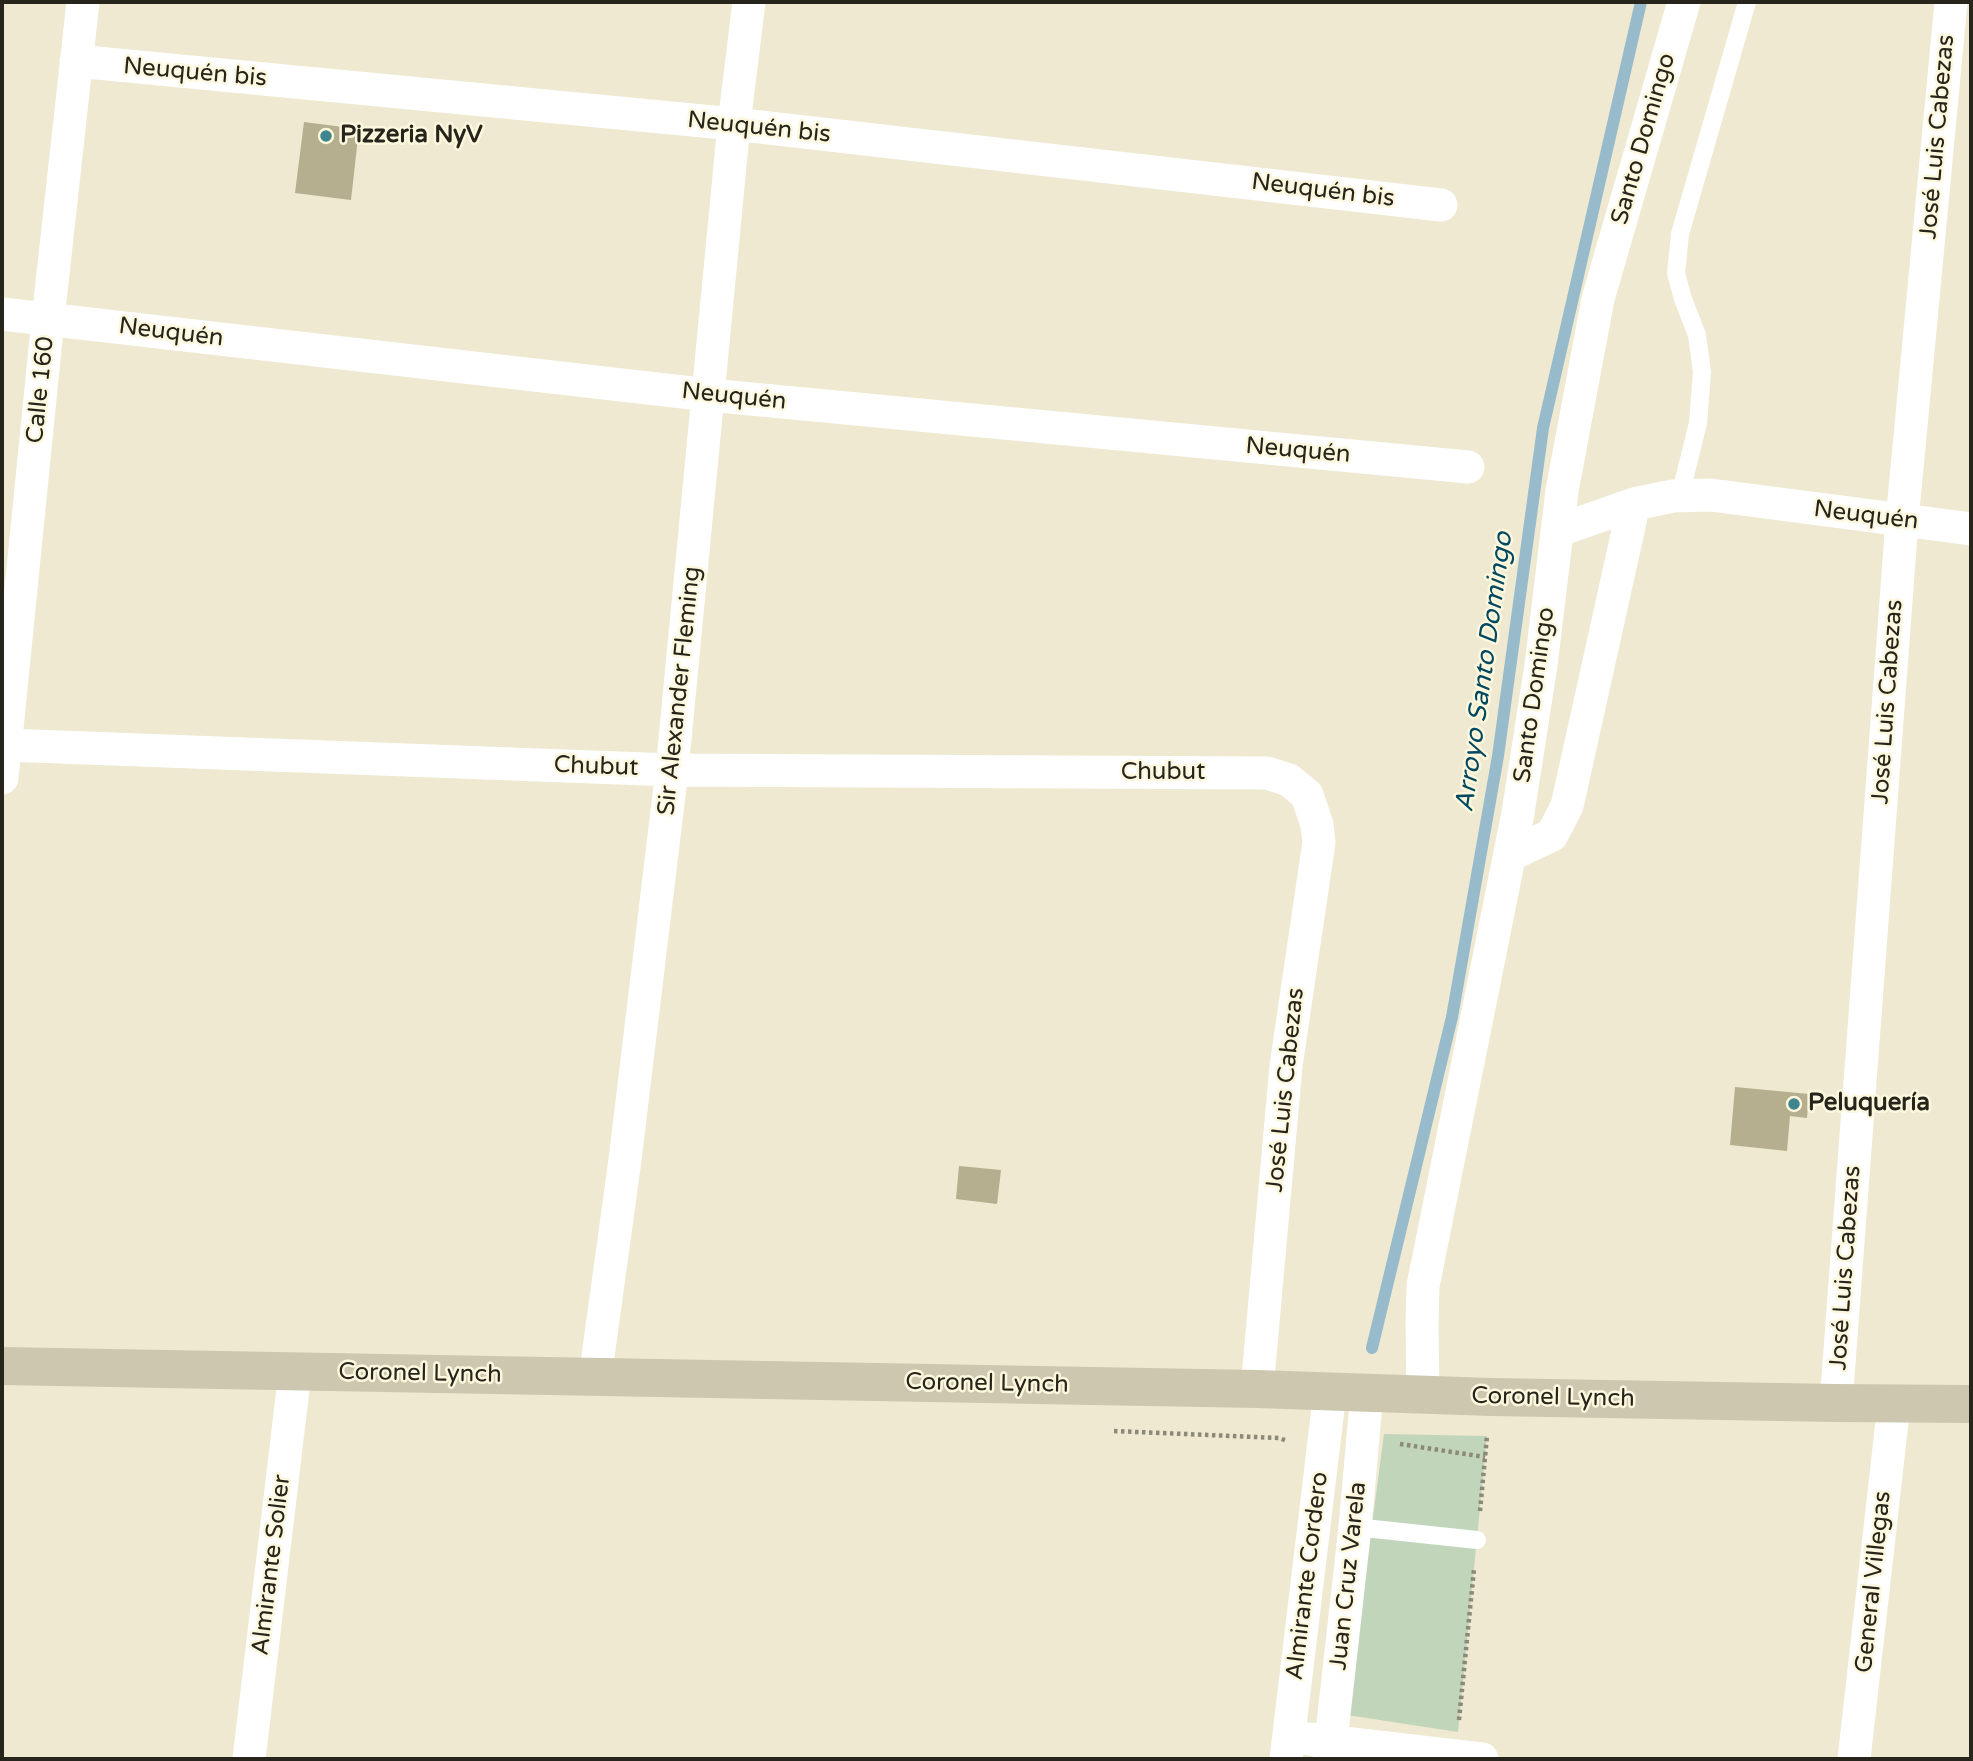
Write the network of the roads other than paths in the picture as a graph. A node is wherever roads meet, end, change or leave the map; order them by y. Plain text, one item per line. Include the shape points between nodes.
1 (83, 2) edge
2 (749, 2) edge
3 (1684, 2) edge
4 (1747, 2) edge
5 (1951, 2) edge
6 (76, 61) junction
7 (734, 124) junction
8 (1441, 205) dead end
9 (2, 314) edge
10 (48, 319) junction
11 (709, 396) junction
12 (1468, 467) dead end
13 (1680, 496) junction
14 (1634, 504) junction
15 (1902, 521) junction
16 (1971, 529) edge
17 (1557, 531) junction
18 (6, 745) junction
19 (672, 770) junction
20 (2, 778) edge
21 (1307, 794) joint
22 (1510, 855) junction
23 (2, 1366) edge
24 (295, 1372) junction
25 (595, 1378) junction
26 (1257, 1389) junction
27 (1330, 1392) junction
28 (1367, 1392) junction
29 (1423, 1394) junction
30 (1836, 1404) junction
31 (1894, 1404) junction
32 (1971, 1404) edge
33 (1355, 1527) junction
34 (1477, 1540) road end
35 (1288, 1748) edge
36 (1330, 1750) edge
37 (1468, 1758) edge
38 (249, 1759) edge
39 (1854, 1759) edge

1 - 6 street, Calle 160
2 - 7 street, Sir Alexander Fleming
3 - 17 street, Santo Domingo via 1598,299
4 - 13 lane via 1680,234 1676,273 1697,335 1702,372 1698,424
5 - 15 street, José Luis Cabezas
6 - 7 street, Neuquén bis
6 - 10 street, Calle 160
7 - 8 street, Neuquén bis
7 - 11 street, Sir Alexander Fleming
9 - 10 street, Neuquén
10 - 11 street, Neuquén
10 - 18 street, Calle 160
11 - 12 street, Neuquén
11 - 19 street, Sir Alexander Fleming
13 - 14 street, Neuquén
13 - 15 street, Neuquén via 1711,495
14 - 17 street, Neuquén
14 - 22 street via 1567,806 1552,835
15 - 16 street, Neuquén
15 - 30 street, José Luis Cabezas
17 - 22 street, Santo Domingo
18 - 19 street, Chubut
18 - 20 street, Calle 160
19 - 21 street, Chubut via 1267,773 1289,780
19 - 25 street, Sir Alexander Fleming
21 - 26 street, José Luis Cabezas via 1319,842 1286,1066
22 - 29 street, Santo Domingo via 1423,1286
23 - 24 street, Coronel Lynch
24 - 25 street, Coronel Lynch
24 - 38 street, Almirante Solier
25 - 26 street, Coronel Lynch
26 - 27 street, Coronel Lynch
27 - 28 street, Coronel Lynch
27 - 35 street, Almirante Cordero
28 - 29 street, Coronel Lynch
28 - 33 street, Juan Cruz Varela
29 - 30 street, Coronel Lynch
30 - 31 street, Coronel Lynch
31 - 32 street, Coronel Lynch
31 - 39 street, General Villegas
33 - 34 lane
33 - 36 street, Juan Cruz Varela
35 - 36 street
36 - 37 street

